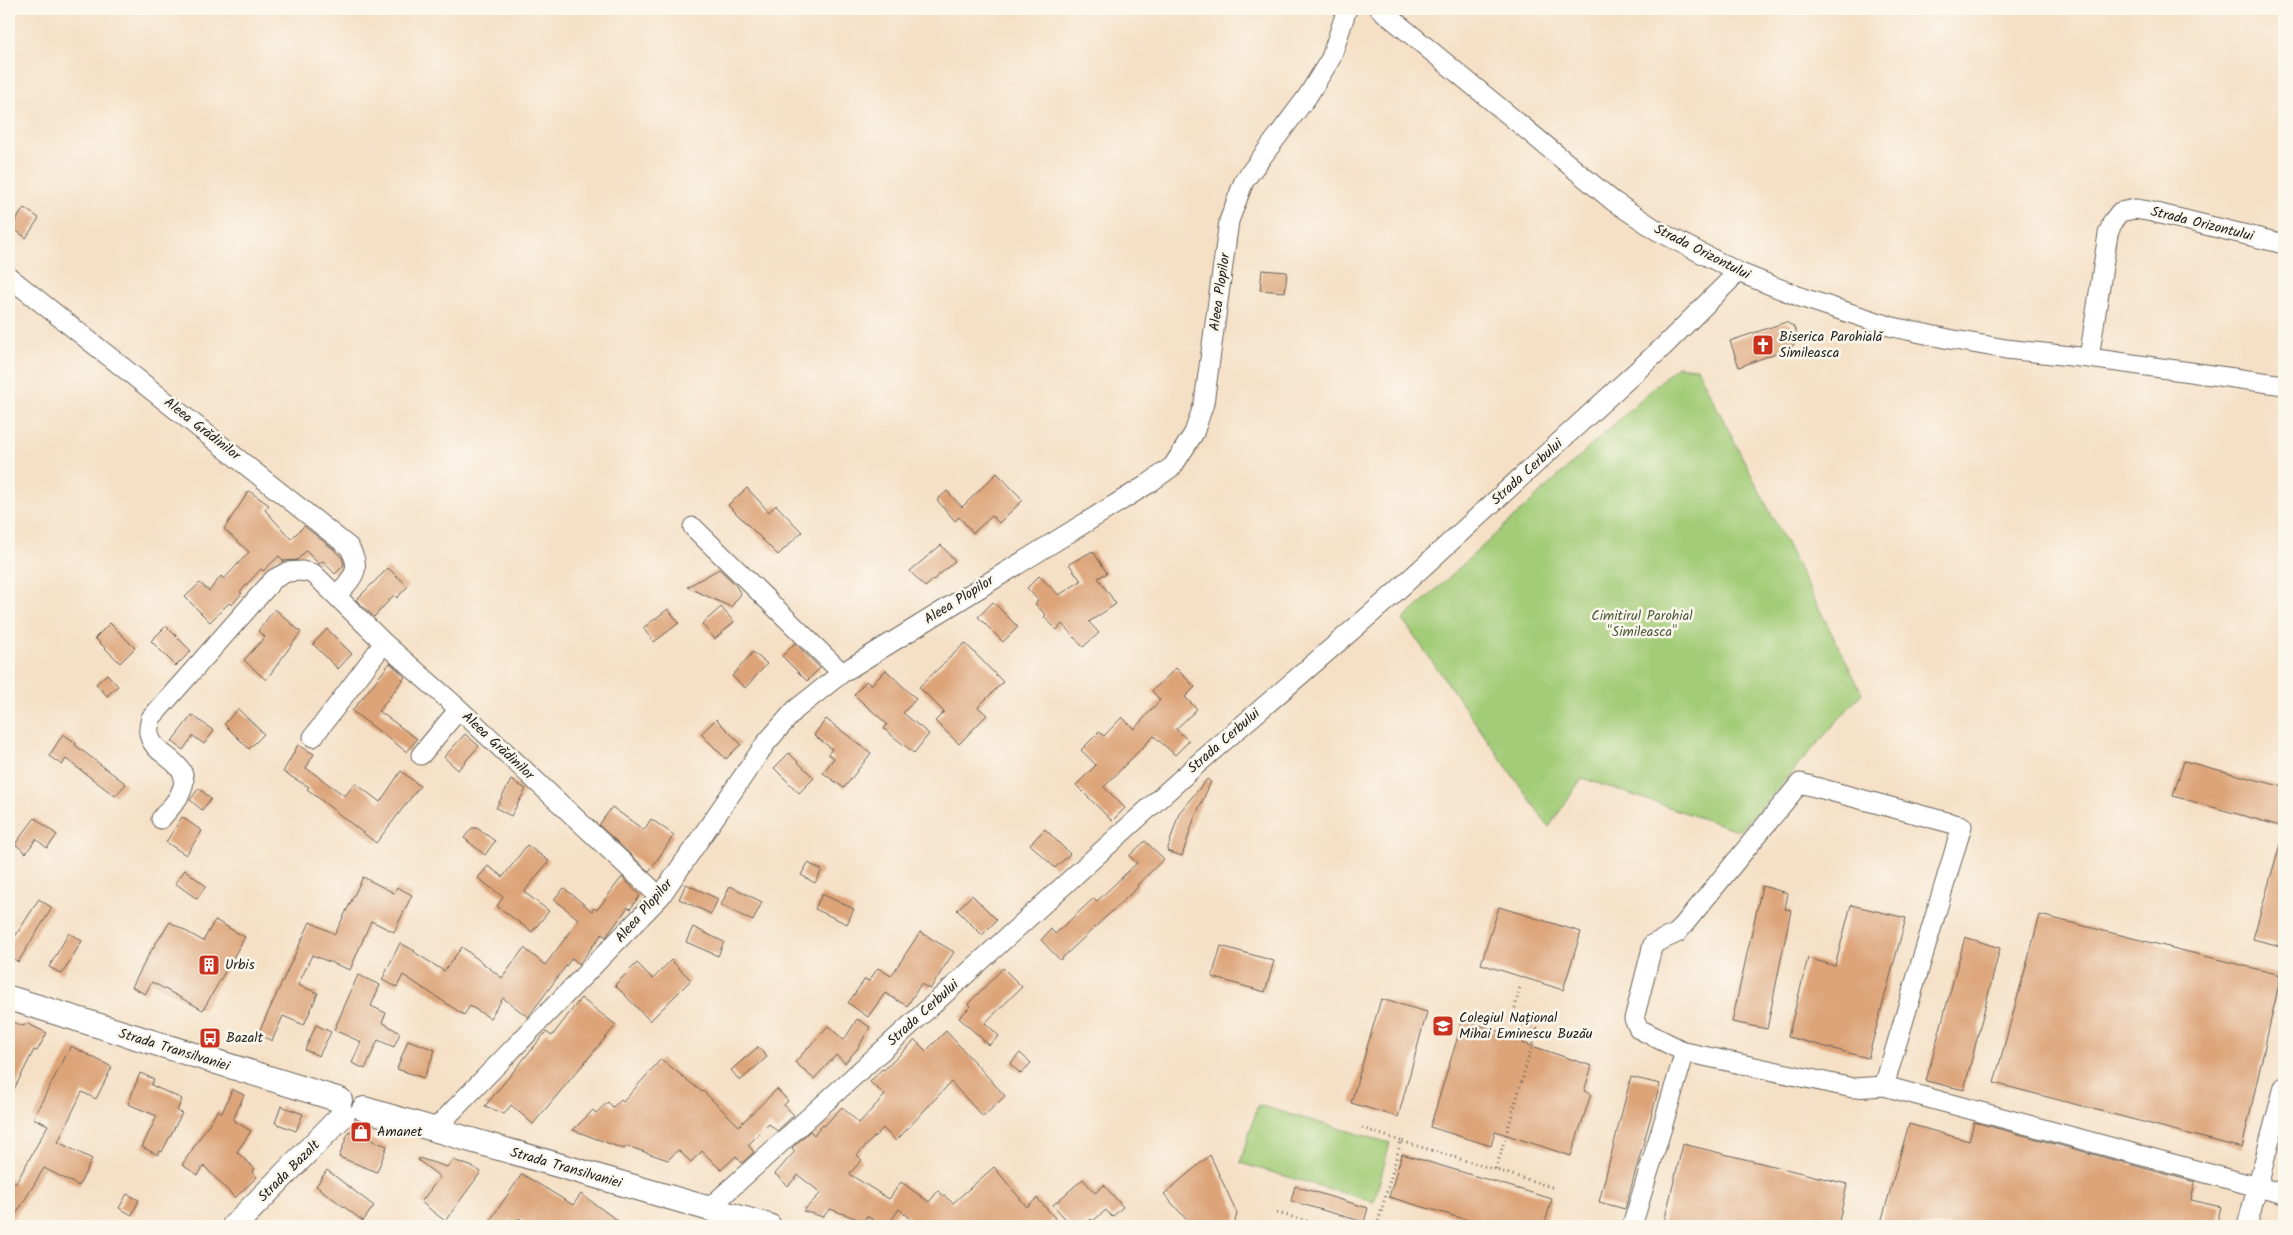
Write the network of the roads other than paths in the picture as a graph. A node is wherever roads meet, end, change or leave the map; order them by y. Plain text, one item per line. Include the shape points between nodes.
1 (1348, 9) edge
2 (1380, 9) edge
3 (2284, 244) edge
4 (1738, 272) junction
5 (9, 277) edge
6 (2089, 358) junction
7 (2284, 384) edge
8 (693, 527) dead end
9 (337, 595) junction
10 (384, 643) junction
11 (842, 672) junction
12 (459, 709) junction
13 (312, 737) dead end
14 (421, 755) dead end
15 (161, 819) dead end
16 (660, 897) junction
17 (9, 998) edge
18 (1685, 1052) junction
19 (1884, 1086) junction
20 (2284, 1087) edge
21 (349, 1108) junction
22 (435, 1129) junction
23 (2257, 1187) junction
24 (2284, 1194) edge
25 (708, 1209) junction
26 (234, 1226) edge
27 (769, 1226) edge
28 (1632, 1226) edge
29 (2246, 1226) edge

1 - 11 street, Aleea Plopilor via 1331,58 1244,181 1229,221 1204,403 1194,434 1173,466
2 - 4 street, Strada Orizontului via 1613,201 1658,231
3 - 6 street, Strada Orizontului via 2148,211 2120,212 2108,234
4 - 6 street, Strada Orizontului via 1893,327 2006,349
4 - 25 street, Strada Cerbului via 1664,346 1394,593 1193,768
5 - 9 street, Aleea Grădinilor via 349,547 357,560 356,570
6 - 7 street, Strada Orizontului
8 - 11 street
9 - 10 street, Aleea Grădinilor
9 - 15 street, Aleea Grădinilor via 314,574 302,571 287,572 274,580 151,718 150,740 156,750 182,770 183,780 181,793
10 - 12 street, Aleea Grădinilor
10 - 13 street
11 - 16 street, Aleea Plopilor via 780,726
12 - 14 street
12 - 16 street, Aleea Grădinilor
16 - 22 street, Aleea Plopilor
17 - 21 main road, Strada Transilvaniei
18 - 19 street via 1852,1088
18 - 19 street via 1639,1029 1634,1019 1653,944 1678,933 1800,784 1962,826
18 - 28 street
19 - 23 street
20 - 23 street
21 - 22 main road, Strada Transilvaniei
21 - 26 main road, Strada Bazalt
22 - 25 main road, Strada Transilvaniei
23 - 24 street
23 - 29 street
25 - 27 main road, Strada Transilvaniei

